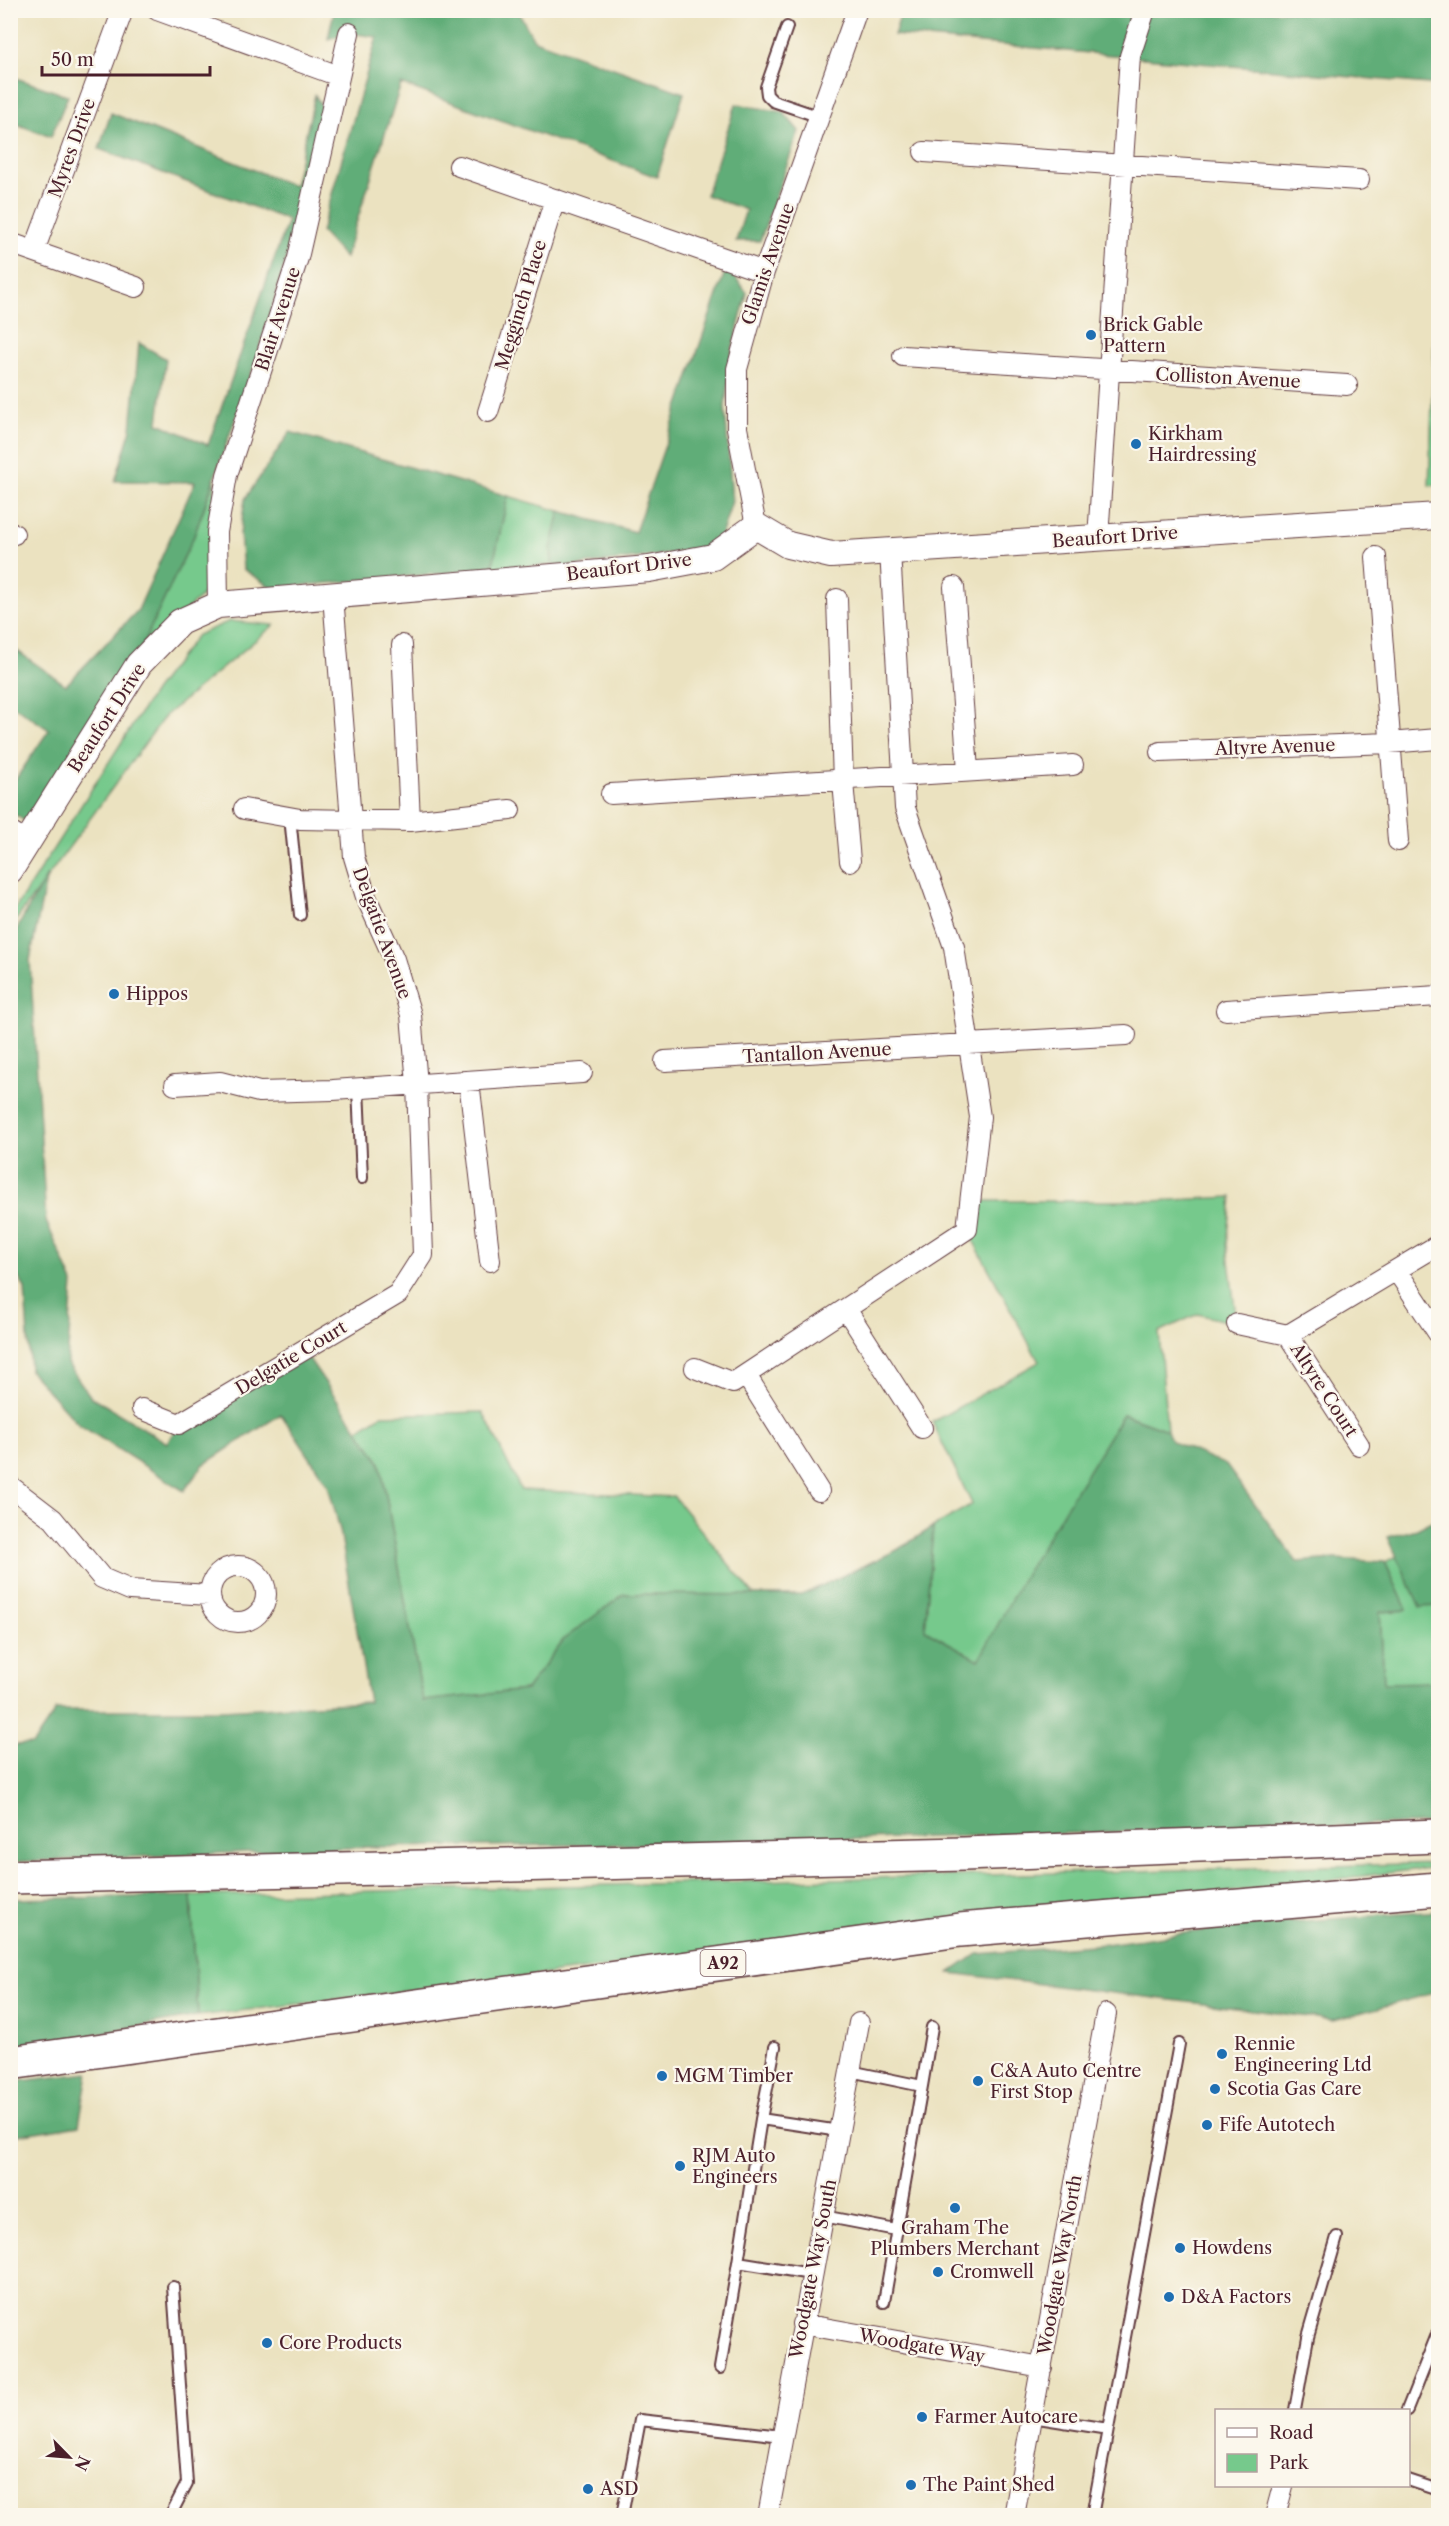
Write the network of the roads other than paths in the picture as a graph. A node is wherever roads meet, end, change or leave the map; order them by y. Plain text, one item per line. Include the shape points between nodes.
1 (123, 10) edge
2 (157, 10) edge
3 (857, 10) edge
4 (1145, 10) edge
5 (787, 27) dead end
6 (349, 33) dead end
7 (339, 76) junction
8 (820, 117) junction
9 (924, 152) dead end
10 (1123, 165) junction
11 (459, 166) dead end
12 (1359, 180) dead end
13 (555, 199) junction
14 (10, 243) edge
15 (34, 251) junction
16 (764, 272) junction
17 (136, 286) dead end
18 (903, 356) dead end
19 (1109, 372) junction
20 (1347, 385) dead end
21 (488, 412) dead end
22 (1438, 516) edge
23 (756, 526) junction
24 (1098, 538) junction
25 (890, 551) junction
26 (1376, 558) dead end
27 (954, 587) dead end
28 (333, 596) junction
29 (837, 599) dead end
30 (218, 605) junction
31 (402, 645) dead end
32 (1438, 739) edge
33 (1389, 743) junction
34 (1160, 752) dead end
35 (1073, 765) dead end
36 (968, 770) junction
37 (903, 775) junction
38 (843, 782) junction
39 (611, 794) dead end
40 (244, 809) dead end
41 (510, 810) dead end
42 (290, 817) junction
43 (352, 818) junction
44 (410, 821) junction
45 (19, 837) edge
46 (1398, 841) dead end
47 (850, 861) dead end
48 (10, 870) edge
49 (300, 915) dead end
50 (1438, 996) edge
51 (1226, 1010) dead end
52 (1126, 1035) dead end
53 (968, 1044) junction
54 (665, 1061) dead end
55 (582, 1073) dead end
56 (469, 1081) junction
57 (417, 1084) junction
58 (175, 1085) dead end
59 (358, 1088) junction
60 (362, 1178) dead end
61 (1438, 1245) edge
62 (423, 1255) joint
63 (490, 1261) dead end
64 (1397, 1270) junction
65 (846, 1309) junction
66 (1237, 1324) dead end
67 (1438, 1334) edge
68 (1288, 1335) junction
69 (695, 1368) dead end
70 (746, 1375) junction
71 (142, 1409) dead end
72 (922, 1428) dead end
73 (1359, 1445) dead end
74 (10, 1486) edge
75 (819, 1491) dead end
76 (209, 1595) dead end
77 (1438, 1836) edge
78 (10, 1877) edge
79 (1438, 1889) edge
80 (1106, 2014) dead end
81 (859, 2023) dead end
82 (932, 2027) dead end
83 (1179, 2044) dead end
84 (774, 2047) dead end
85 (10, 2063) edge
86 (850, 2071) junction
87 (922, 2086) junction
88 (761, 2119) junction
89 (838, 2132) junction
90 (823, 2216) junction
91 (896, 2230) junction
92 (1336, 2237) dead end
93 (738, 2262) junction
94 (811, 2274) junction
95 (173, 2287) dead end
96 (884, 2302) dead end
97 (802, 2324) junction
98 (1438, 2332) edge
99 (1042, 2367) junction
100 (720, 2368) dead end
101 (1295, 2409) edge
102 (1407, 2409) edge
103 (1032, 2417) junction
104 (1108, 2429) junction
105 (782, 2436) junction
106 (1410, 2481) edge
107 (1283, 2487) edge
108 (1438, 2490) edge
109 (171, 2516) edge
110 (622, 2516) edge
111 (768, 2516) edge
112 (1014, 2516) edge
113 (1092, 2516) edge
114 (1275, 2516) edge

1 - 15 street, Myres Drive
2 - 7 street
3 - 8 street, Glamis Avenue
4 - 10 street via 1131,56
5 - 8 lane via 766,87 767,95 773,101
6 - 7 street, Blair Avenue
7 - 30 street, Blair Avenue via 298,258 227,475 217,532
8 - 16 street, Glamis Avenue
9 - 10 street
10 - 12 street
10 - 19 street
11 - 13 street
13 - 16 street
13 - 21 street, Megginch Place
14 - 15 street
15 - 17 street
16 - 23 street, Glamis Avenue via 736,369 737,428
18 - 19 street, Colliston Avenue
19 - 20 street, Colliston Avenue
19 - 24 street
22 - 24 street, Beaufort Drive
23 - 25 street, Beaufort Drive via 788,545 831,555
23 - 28 street, Beaufort Drive via 713,556 650,569
24 - 25 street, Beaufort Drive
25 - 37 street
26 - 33 street
27 - 36 street
28 - 30 street, Beaufort Drive
28 - 43 street, Delgatie Avenue
29 - 38 street
30 - 45 street, Beaufort Drive via 180,622 139,664
31 - 44 street
32 - 33 street, Altyre Avenue
33 - 34 street, Altyre Avenue
33 - 46 street
35 - 36 street
36 - 37 street
37 - 38 street
37 - 53 street via 905,808 954,947
38 - 39 street
38 - 47 street
40 - 42 street
41 - 44 street
42 - 43 street
42 - 49 lane
43 - 44 street
43 - 57 street, Delgatie Avenue via 354,857 366,897 394,958 411,1016
45 - 48 street, Beaufort Drive
50 - 51 street
52 - 53 street, Tantallon Avenue
53 - 54 street, Tantallon Avenue
53 - 65 street via 980,1117 967,1229
55 - 56 street
56 - 57 street
56 - 63 street
57 - 59 street
57 - 62 street, Delgatie Avenue
58 - 59 street via 220,1082 259,1092
59 - 60 lane
61 - 64 street, Altyre Court
62 - 71 street, Delgatie Court via 398,1294 179,1424
64 - 67 street
64 - 68 street, Altyre Court
65 - 70 street
65 - 72 street
66 - 68 street, Altyre Court
68 - 73 street, Altyre Court
69 - 70 street via 734,1383
70 - 75 street
74 - 76 street via 53,1519 102,1578 130,1590
77 - 78 highway via 964,1854
79 - 85 highway, A92 via 960,1930
80 - 99 street, Woodgate Way North
81 - 86 street, Woodgate Way South
82 - 87 lane
83 - 104 lane
84 - 88 lane
86 - 87 lane
86 - 89 street, Woodgate Way South
87 - 91 lane
88 - 89 lane
88 - 93 lane
89 - 90 street, Woodgate Way South
90 - 91 lane
90 - 94 street, Woodgate Way South
91 - 96 lane
92 - 101 lane via 1308,2337
93 - 94 lane
93 - 100 lane
94 - 97 street, Woodgate Way South
95 - 109 lane via 187,2482
97 - 99 street, Woodgate Way
97 - 105 street, Woodgate Way South
98 - 102 lane
99 - 103 street, Woodgate Way North
103 - 104 lane
103 - 112 street, Woodgate Way North
104 - 113 lane
105 - 110 lane via 640,2420
105 - 111 street, Woodgate Way South
106 - 108 lane
107 - 114 street

